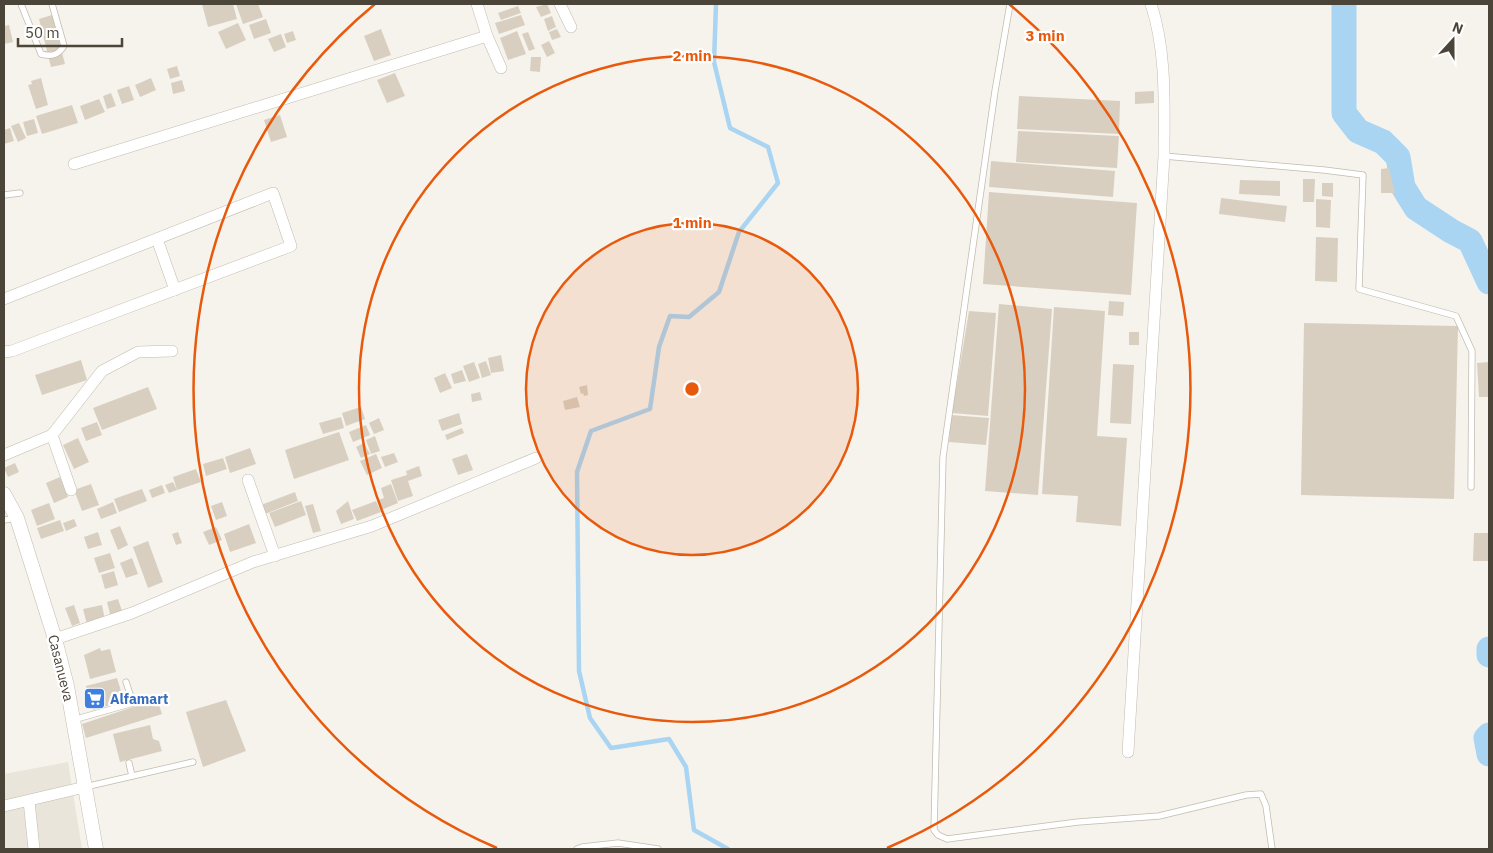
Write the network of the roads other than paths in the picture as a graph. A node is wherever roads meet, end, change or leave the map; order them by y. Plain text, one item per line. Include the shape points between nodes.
1 (21, 4) edge
2 (52, 4) edge
3 (477, 4) edge
4 (560, 4) edge
5 (1010, 4) edge
6 (1151, 4) edge
7 (571, 27) dead end
8 (487, 36) junction
9 (501, 68) dead end
10 (1164, 156) junction
11 (74, 164) dead end
12 (20, 193) dead end
13 (4, 195) edge
14 (157, 239) junction
15 (175, 290) junction
16 (4, 299) edge
17 (172, 351) dead end
18 (4, 352) edge
19 (52, 435) junction
20 (4, 456) edge
21 (536, 458) dead end
22 (248, 480) dead end
23 (1471, 487) dead end
24 (71, 490) dead end
25 (4, 494) edge
26 (10, 519) edge
27 (275, 556) junction
28 (55, 639) junction
29 (126, 682) dead end
30 (73, 720) junction
31 (1128, 752) dead end
32 (193, 762) dead end
33 (129, 763) dead end
34 (132, 776) junction
35 (85, 787) junction
36 (29, 801) junction
37 (4, 806) edge
38 (34, 849) edge
39 (96, 849) edge
40 (577, 849) edge
41 (658, 849) edge
42 (1272, 849) edge

1 - 2 lane via 42,54 49,56 64,46
3 - 8 street
4 - 7 street
5 - 42 lane via 943,457 934,830 947,839 1078,822 1159,816 1261,794 1266,806
6 - 10 street via 1165,75
8 - 9 street
8 - 11 street
10 - 23 lane via 1362,175 1359,289 1456,316 1472,351
10 - 31 street
12 - 13 lane
14 - 15 street
14 - 15 street via 273,193 291,246
14 - 16 street
15 - 18 street
17 - 19 street via 138,352 102,371
19 - 20 street
19 - 24 street
21 - 27 street via 372,526
22 - 27 street
25 - 26 street, Casanueva
26 - 28 street, Casanueva
27 - 28 street via 221,574 132,613
28 - 30 street, Casanueva
29 - 30 lane via 133,703
30 - 35 street, Casanueva
32 - 34 lane
33 - 34 lane
34 - 35 lane
35 - 36 street
35 - 39 street, Casanueva
36 - 37 street
36 - 38 street
40 - 41 lane via 618,843

